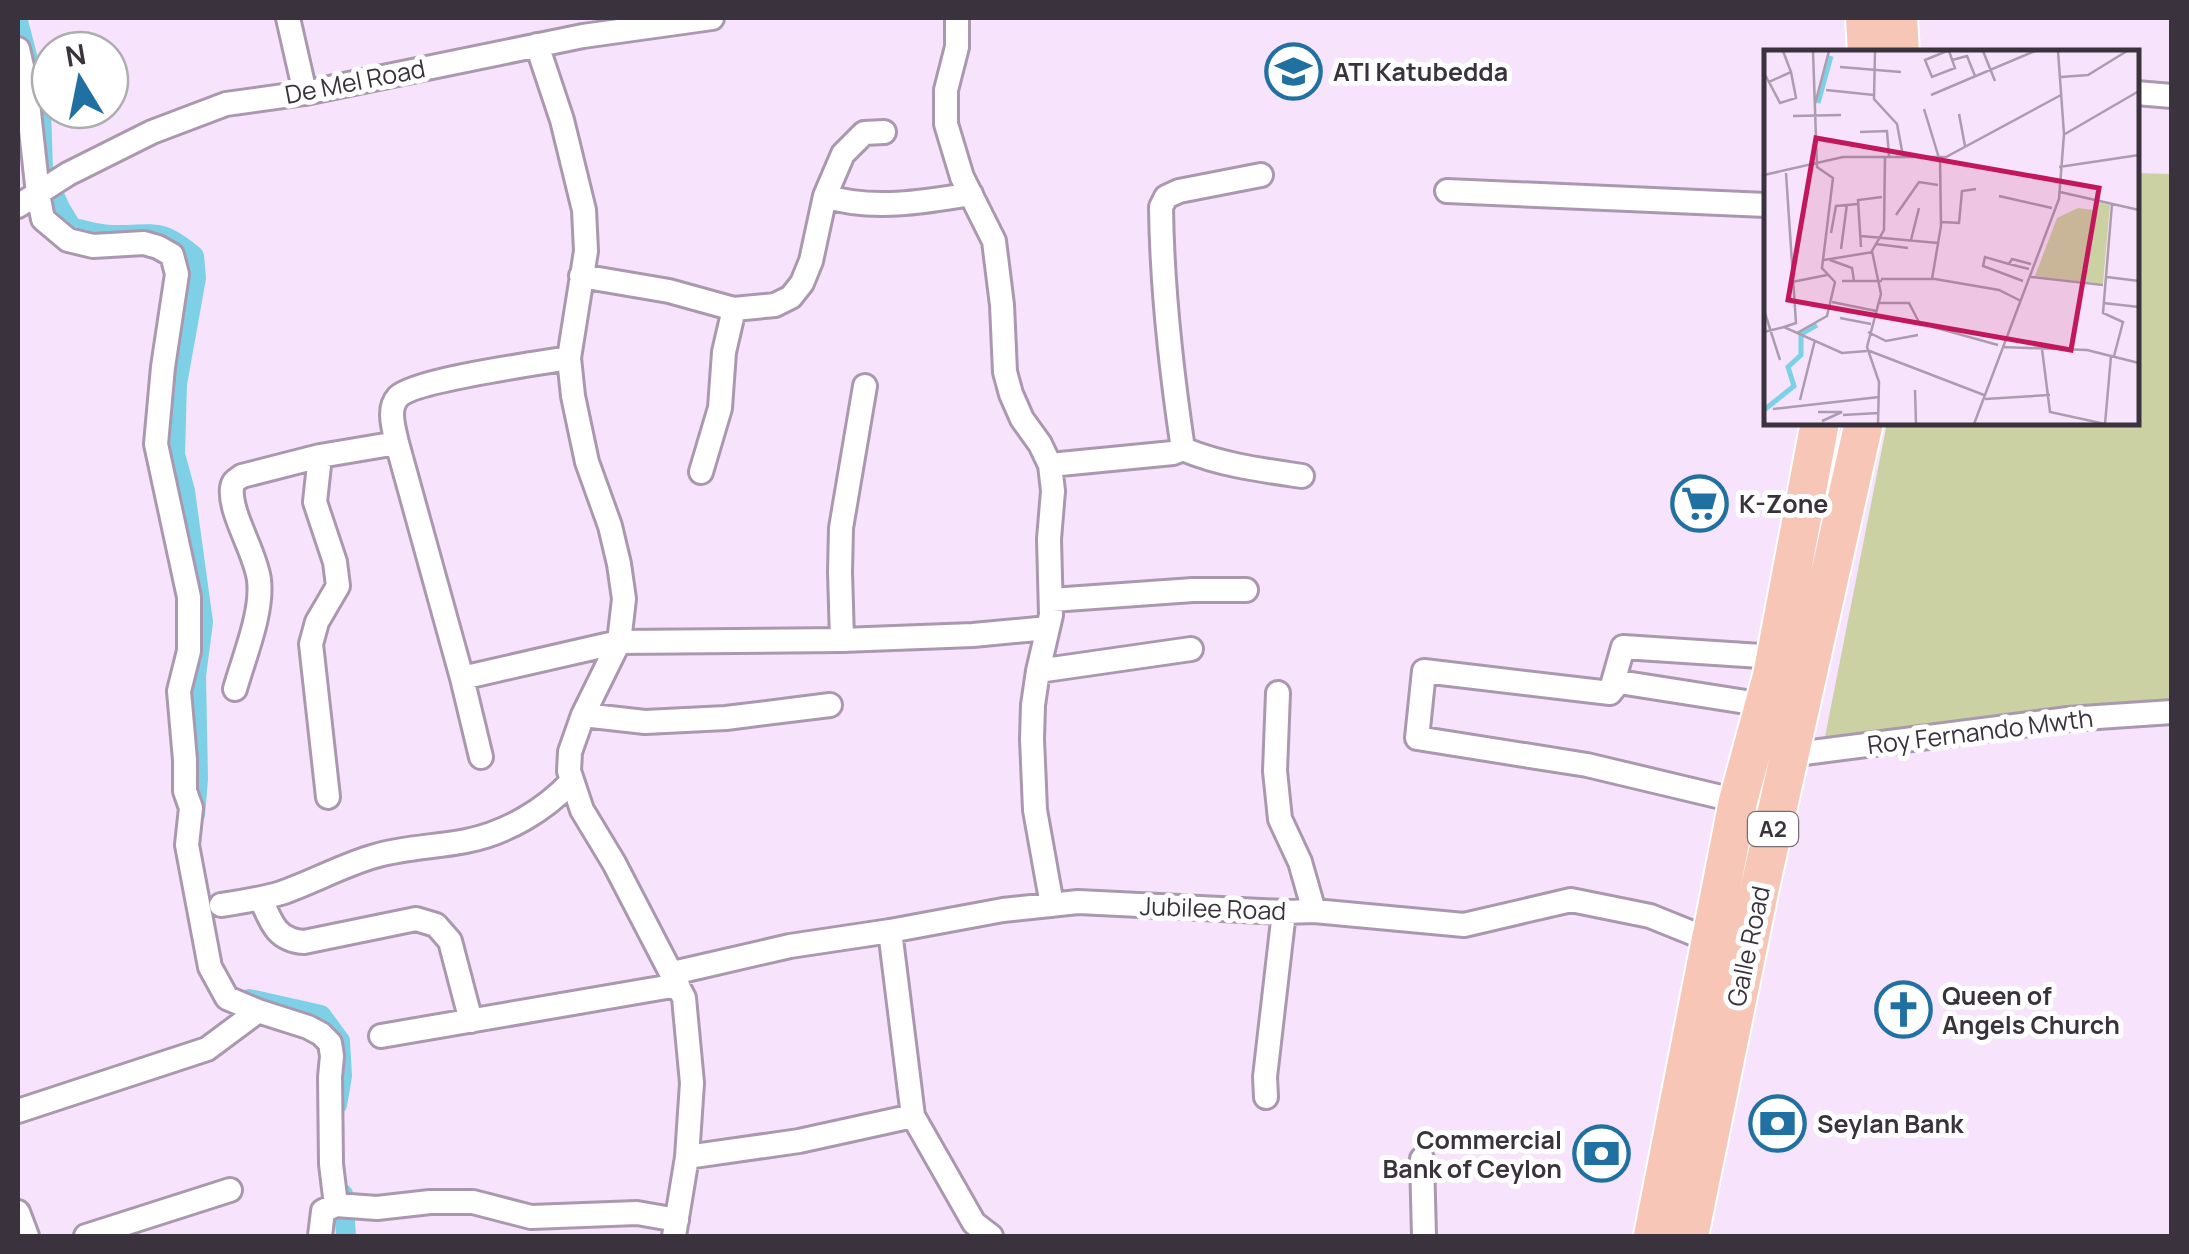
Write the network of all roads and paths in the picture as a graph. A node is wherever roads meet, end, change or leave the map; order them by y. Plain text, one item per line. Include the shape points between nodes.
1 (288, 18) edge
2 (712, 18) edge
3 (957, 18) edge
4 (1865, 18) edge
5 (1898, 18) edge
6 (676, 20) edge
7 (562, 28) edge
8 (537, 44) junction
9 (18, 49) edge
10 (1867, 50) edge
11 (1900, 50) edge
12 (304, 93) junction
13 (2139, 94) edge
14 (2172, 96) edge
15 (884, 132) dead end
16 (1261, 175) dead end
17 (42, 191) junction
18 (1447, 191) dead end
19 (970, 194) junction
20 (825, 196) junction
21 (1764, 205) edge
22 (18, 206) edge
23 (581, 276) junction
24 (734, 309) junction
25 (569, 358) junction
26 (864, 386) dead end
27 (1820, 425) edge
28 (1863, 425) edge
29 (398, 443) junction
30 (1183, 449) junction
31 (320, 456) junction
32 (1050, 465) junction
33 (702, 472) dead end
34 (1302, 476) dead end
35 (1246, 590) dead end
36 (1052, 600) junction
37 (1048, 628) junction
38 (842, 640) junction
39 (618, 642) junction
40 (1190, 648) dead end
41 (1038, 671) junction
42 (462, 678) junction
43 (1779, 681) junction
44 (235, 689) dead end
45 (1278, 693) dead end
46 (1610, 693) junction
47 (830, 705) dead end
48 (2172, 712) edge
49 (583, 714) junction
50 (1789, 756) junction
51 (482, 757) dead end
52 (572, 782) junction
53 (328, 796) dead end
54 (1738, 801) junction
55 (261, 899) junction
56 (221, 905) dead end
57 (1052, 905) junction
58 (1314, 911) junction
59 (1284, 912) junction
60 (890, 931) junction
61 (1710, 941) junction
62 (1747, 953) junction
63 (675, 979) junction
64 (258, 1011) junction
65 (470, 1021) junction
66 (381, 1036) dead end
67 (1266, 1097) dead end
68 (18, 1111) edge
69 (914, 1116) junction
70 (687, 1157) junction
71 (1422, 1159) dead end
72 (230, 1190) dead end
73 (336, 1205) junction
74 (18, 1212) edge
75 (676, 1228) edge
76 (27, 1236) edge
77 (86, 1236) edge
78 (320, 1236) edge
79 (991, 1236) edge
80 (1424, 1236) edge
81 (1653, 1236) edge
82 (1688, 1236) edge

1 - 12 street
2 - 6 street, De Mel Road
3 - 19 street via 946,124
4 - 10 highway
5 - 11 highway
6 - 7 street, De Mel Road
7 - 8 street, De Mel Road
8 - 12 street, De Mel Road
8 - 23 street via 584,210
9 - 17 street
12 - 17 street, De Mel Road via 226,104 152,132
13 - 14 street
15 - 20 street via 864,134 843,154
16 - 30 street via 1179,191 1162,207 1164,307
17 - 22 street, De Mel Road
17 - 64 street via 43,218 68,240 93,246 144,243 172,255 177,274 156,444 188,597 189,650 179,691 191,808 187,845 210,967 227,998
18 - 21 street
19 - 20 street via 874,204
19 - 32 street via 994,240 1011,394
20 - 24 street via 812,260 791,298
23 - 24 street
23 - 25 street
24 - 33 street via 720,408
25 - 29 street via 412,389 393,408
25 - 39 street via 587,462 620,564
26 - 38 street via 842,528
27 - 43 highway, Galle Road / A2
28 - 43 highway, Galle Road / A2
29 - 31 street
29 - 42 street
30 - 32 street
30 - 34 street via 1229,465
31 - 44 street via 234,482 259,580 258,608
31 - 53 street via 315,502 338,586 311,644
32 - 36 street
35 - 36 street
36 - 37 street
37 - 38 street
37 - 41 street
38 - 39 street
39 - 42 street
39 - 49 street
40 - 41 street
41 - 57 street via 1035,810
42 - 51 street
43 - 46 street via 1619,682
43 - 46 street via 1623,647
43 - 50 highway, Galle Road / A2
43 - 54 highway, Galle Road / A2
45 - 58 street via 1280,819
46 - 54 street via 1424,671 1418,738 1587,765
47 - 49 street via 646,722
48 - 50 street, Roy Fernando Mwth via 2068,718
49 - 52 street via 570,752
50 - 62 highway, Galle Road / A2
52 - 55 street via 534,814 495,832 371,856
52 - 63 street
54 - 61 highway, Galle Road / A2
55 - 56 street
55 - 65 street via 275,931 290,941 416,919 436,925 450,941
57 - 59 street, Jubilee Road
57 - 60 street, Jubilee Road
58 - 59 street, Jubilee Road
58 - 61 street, Jubilee Road via 1464,926 1571,900 1650,916
59 - 67 street
60 - 63 street, Jubilee Road via 790,946
60 - 69 street
61 - 62 street, Jubilee Road
61 - 81 highway, Galle Road / A2
62 - 82 highway, Galle Road / A2
63 - 65 street, Jubilee Road
63 - 70 street via 684,998 692,1083
64 - 68 street via 207,1049
64 - 73 street via 308,1027 330,1043
65 - 66 street, Jubilee Road
69 - 70 street
69 - 79 street via 974,1224
70 - 75 street
71 - 80 street
72 - 77 street
73 - 75 street via 473,1202 531,1217 637,1213
73 - 78 street via 322,1211
74 - 76 street

